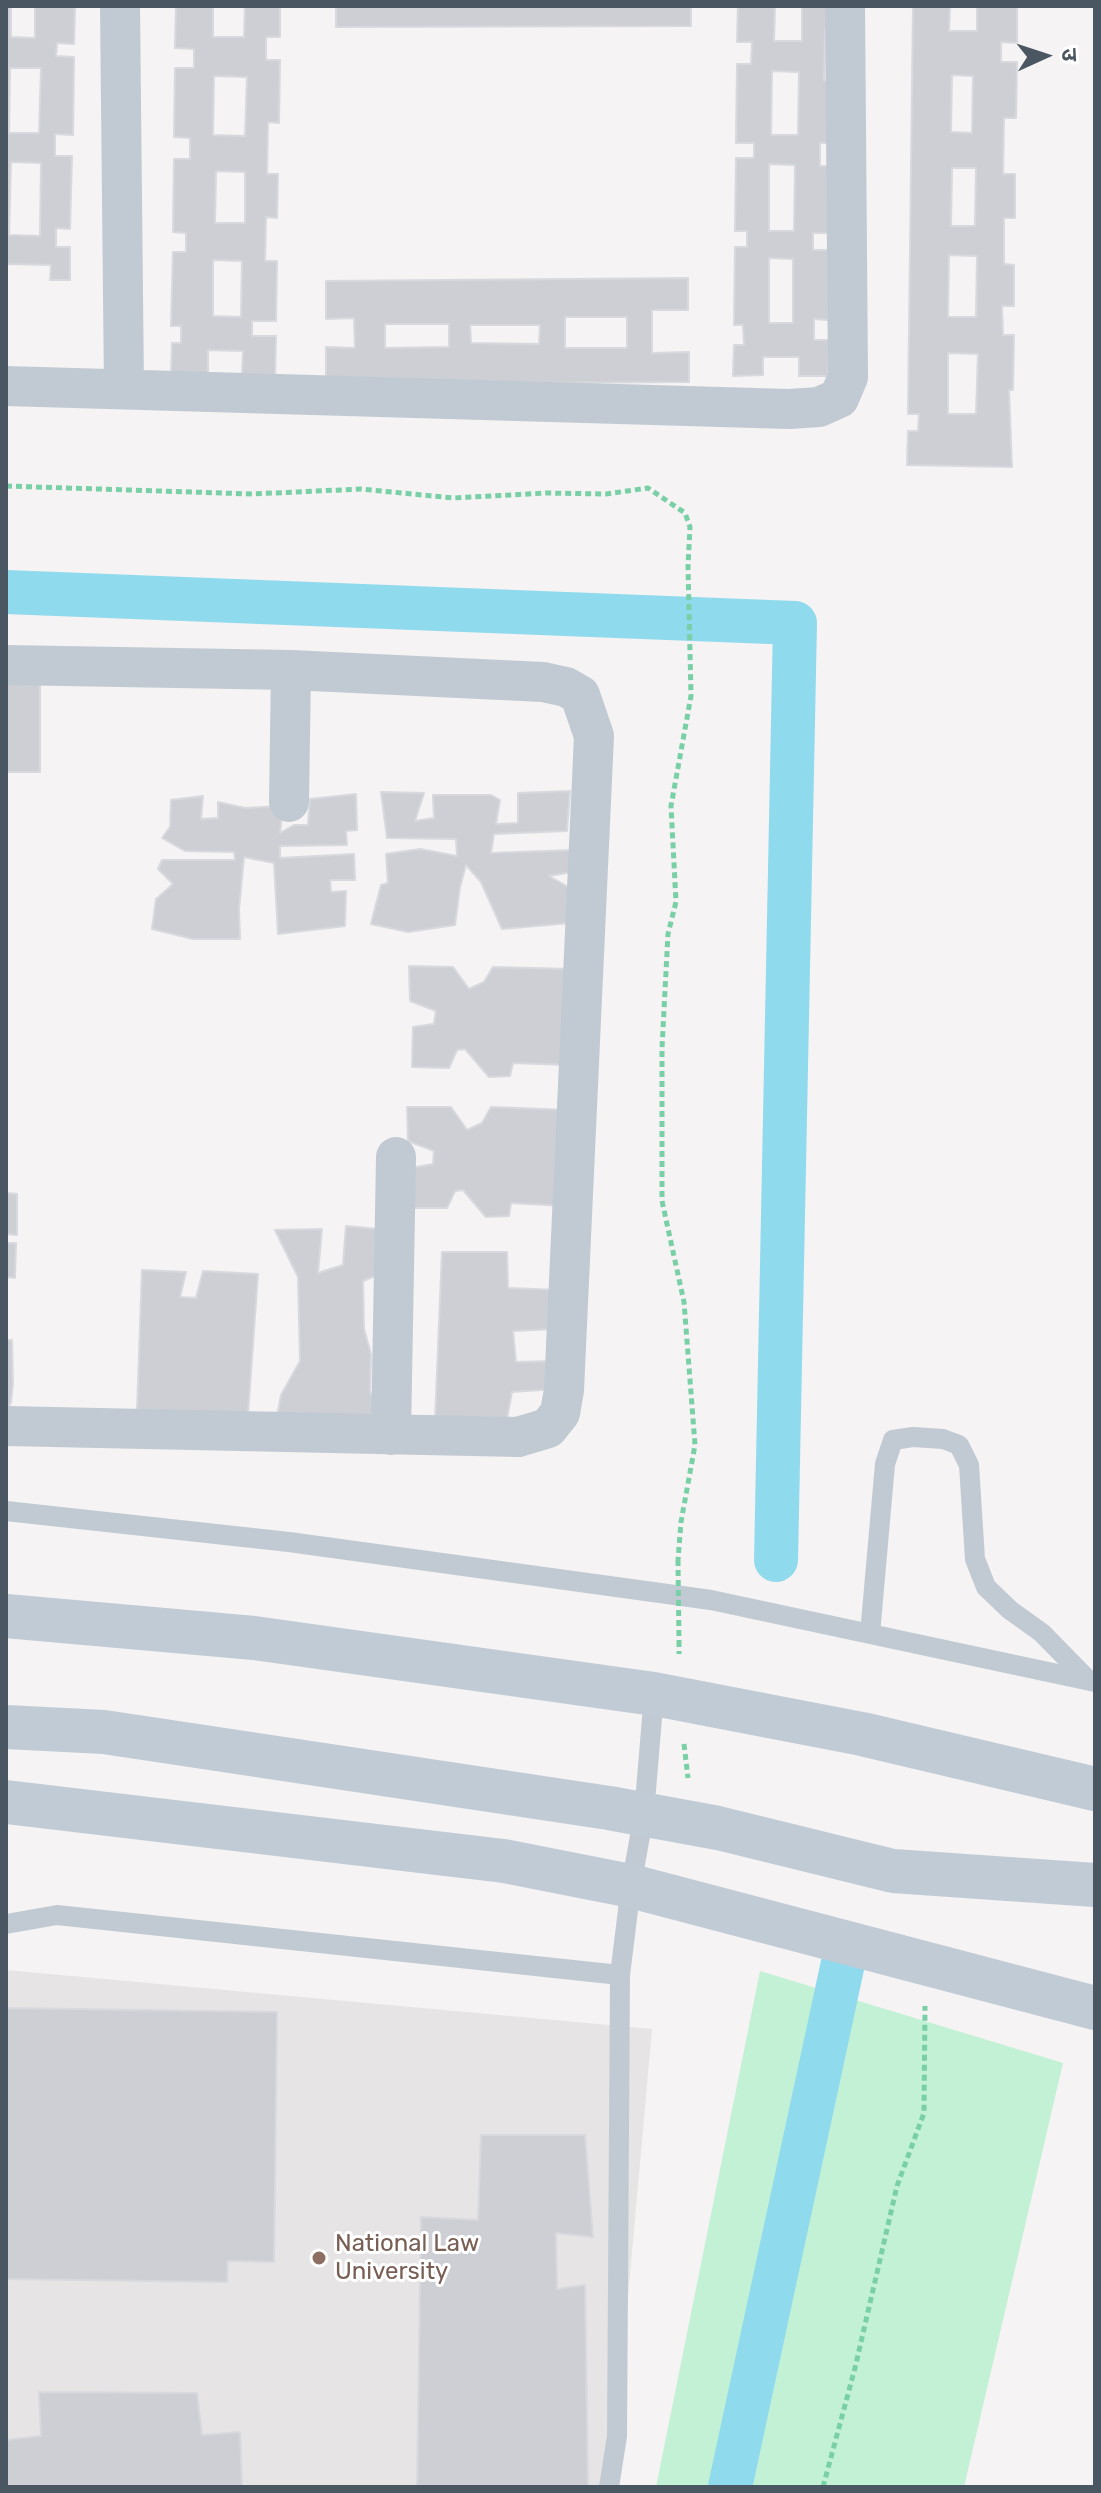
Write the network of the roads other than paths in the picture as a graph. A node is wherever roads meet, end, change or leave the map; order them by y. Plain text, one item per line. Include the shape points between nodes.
1 (120, 6) edge
2 (845, 6) edge
3 (6, 386) edge
4 (124, 389) junction
5 (6, 665) edge
6 (291, 670) junction
7 (289, 802) dead end
8 (396, 1157) dead end
9 (6, 1426) edge
10 (391, 1435) junction
11 (6, 1511) edge
12 (6, 1616) edge
13 (870, 1634) junction
14 (1092, 1681) edge
15 (667, 1696) junction
16 (6, 1727) edge
17 (1095, 1789) edge
18 (6, 1802) edge
19 (644, 1814) junction
20 (1095, 1885) edge
21 (631, 1886) junction
22 (6, 1924) edge
23 (620, 1975) junction
24 (1095, 2008) edge
25 (609, 2487) edge

1 - 4 street
2 - 4 street via 848,377 839,398 819,407 789,409
3 - 4 street
5 - 6 street
6 - 7 street
6 - 10 street via 566,687 580,695 594,736 560,1413 548,1428 518,1437
8 - 10 street
9 - 10 street
11 - 13 lane via 289,1542 711,1600
12 - 15 main road via 254,1638
13 - 14 lane
13 - 14 lane via 885,1464 893,1440 943,1439 959,1445 969,1465 975,1559 986,1587
15 - 17 main road via 862,1734
15 - 19 lane
16 - 19 main road via 104,1732
18 - 21 main road via 504,1861
19 - 20 main road via 893,1871
19 - 21 lane
21 - 23 lane
21 - 24 main road
22 - 23 lane via 57,1915
23 - 25 lane via 617,2436

